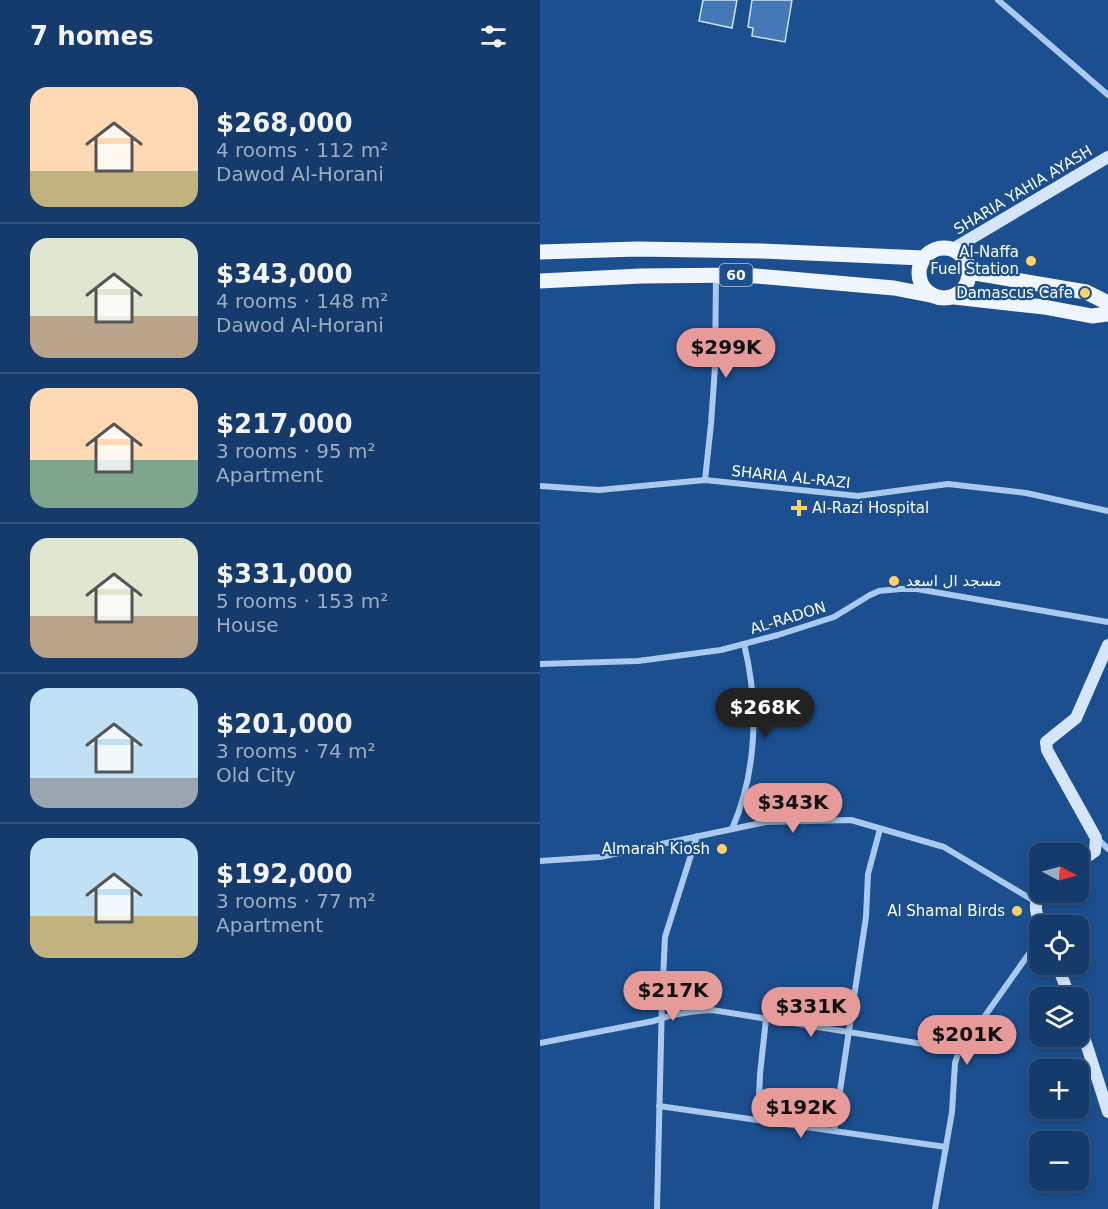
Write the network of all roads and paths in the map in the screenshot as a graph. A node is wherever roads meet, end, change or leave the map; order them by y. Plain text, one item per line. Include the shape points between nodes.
1 (998, 0) edge
2 (1108, 95) edge
3 (1108, 157) edge
4 (953, 249) junction
5 (540, 252) edge
6 (923, 258) junction
7 (969, 272) junction
8 (716, 276) junction
9 (540, 281) edge
10 (930, 295) junction
11 (954, 297) junction
12 (1108, 303) edge
13 (1108, 314) edge
14 (705, 480) junction
15 (540, 486) edge
16 (1108, 511) edge
17 (1108, 622) edge
18 (744, 644) junction
19 (1108, 645) edge
20 (540, 664) edge
21 (732, 829) junction
22 (880, 829) junction
23 (697, 837) junction
24 (1096, 838) junction
25 (1108, 849) edge
26 (1089, 855) edge
27 (540, 861) edge
28 (1029, 892) edge
29 (1029, 953) edge
30 (661, 1018) junction
31 (766, 1019) junction
32 (849, 1032) junction
33 (540, 1044) edge
34 (1088, 1047) edge
35 (960, 1050) junction
36 (659, 1106) junction
37 (1108, 1112) edge
38 (758, 1120) junction
39 (834, 1131) junction
40 (946, 1147) junction
41 (657, 1209) edge
42 (935, 1209) edge

1 - 2 street
3 - 4 street, SHARIA YAHIA AYASH
4 - 6 main road via 936,249
4 - 7 main road via 966,260
5 - 6 main road, 60 via 717,250
6 - 10 main road via 919,282
7 - 11 main road via 966,285
7 - 12 main road via 1086,292
8 - 9 main road, 60
8 - 10 main road, 60 via 884,287
8 - 14 street via 715,367
10 - 11 main road
11 - 13 main road via 1092,316
14 - 15 street, SHARIA AL-RAZI via 599,490
14 - 16 street, SHARIA AL-RAZI via 858,496 948,484 1026,493
17 - 18 street, AL-RADON via 900,589 879,591 834,617
18 - 20 street, AL-RADON via 638,661
18 - 21 street via 754,724 748,775
19 - 24 street via 1076,718 1046,742
21 - 22 street via 766,822 851,820
21 - 23 street
22 - 28 street via 944,847
22 - 32 street via 868,874 866,916
23 - 27 street via 600,857
23 - 30 street via 665,937
24 - 25 street
24 - 26 street via 1095,851
29 - 35 street
30 - 31 street via 712,1010
30 - 33 street
30 - 36 street
31 - 32 street
31 - 38 street
32 - 35 street
32 - 39 street
34 - 37 street
35 - 40 street via 955,1063
36 - 38 street
36 - 41 street
38 - 39 street
39 - 40 street
40 - 42 street

